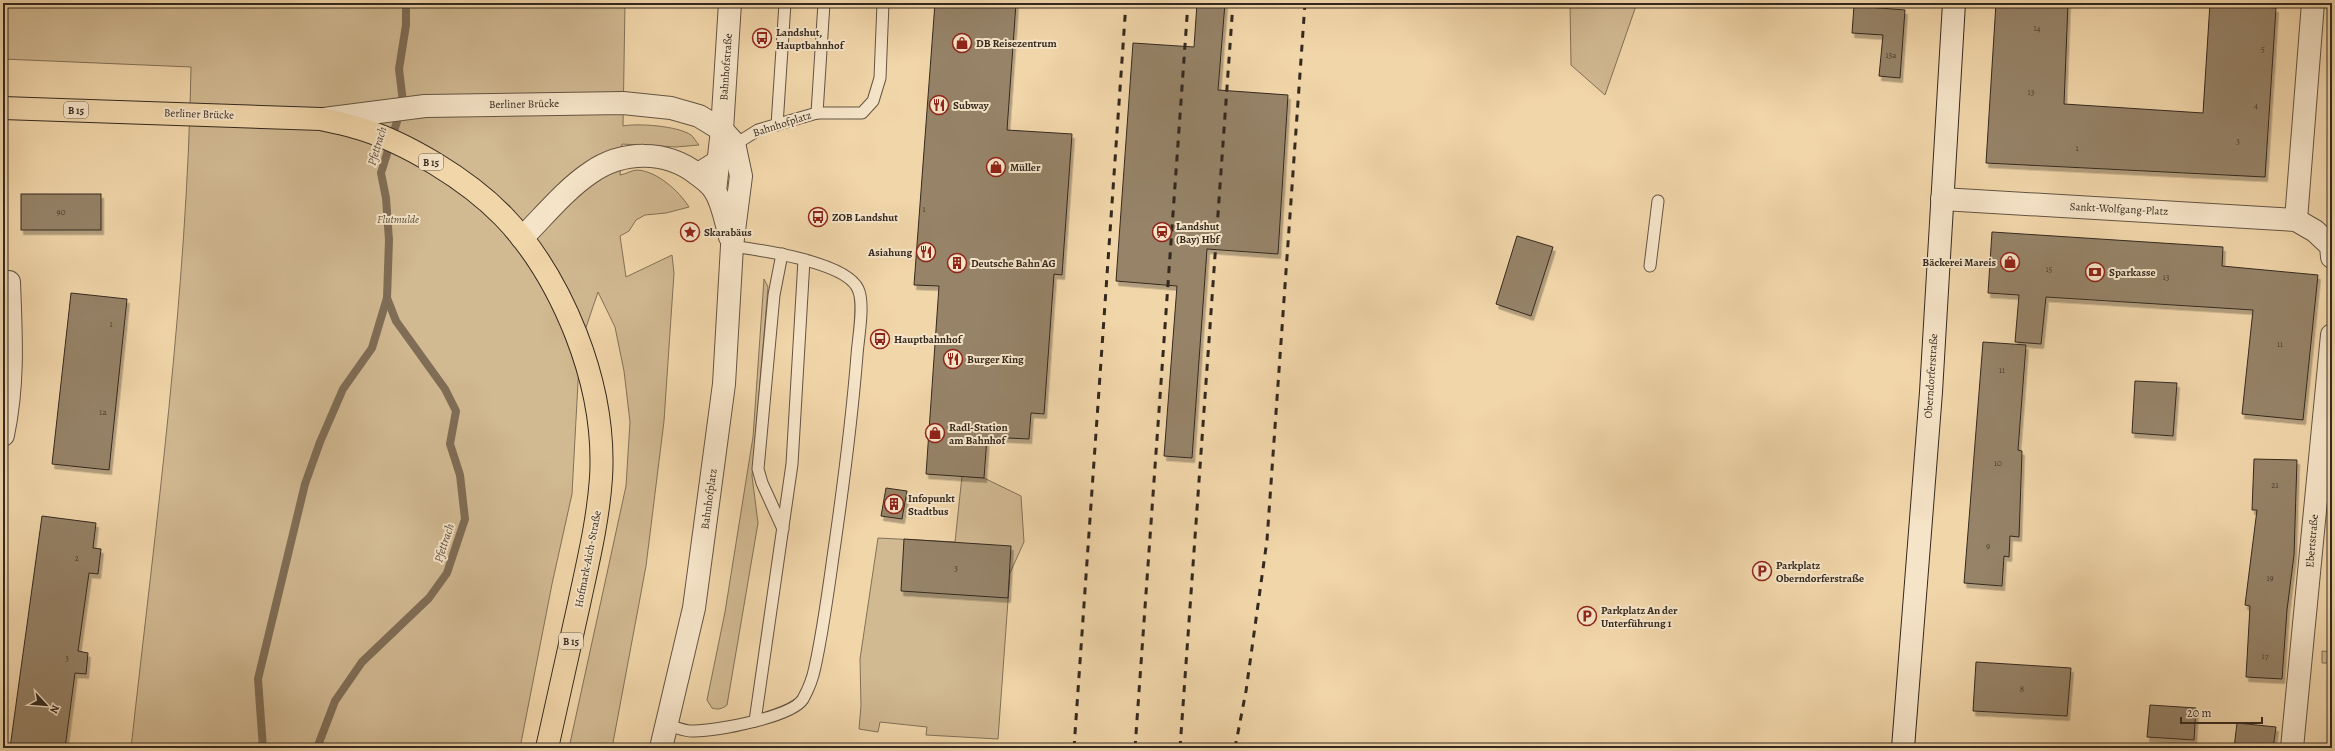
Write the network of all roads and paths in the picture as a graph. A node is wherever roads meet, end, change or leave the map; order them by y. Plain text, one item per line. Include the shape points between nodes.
1 (730, 3) edge
2 (785, 3) edge
3 (824, 3) edge
4 (883, 3) edge
5 (1954, 3) edge
6 (2313, 5) edge
7 (3, 108) edge
8 (817, 113) junction
9 (321, 119) junction
10 (777, 125) junction
11 (725, 143) junction
12 (693, 171) junction
13 (715, 192) junction
14 (1942, 199) junction
15 (1658, 201) dead end
16 (2296, 220) junction
17 (522, 238) junction
18 (732, 246) junction
19 (782, 254) junction
20 (2332, 257) edge
21 (804, 260) junction
22 (1650, 266) dead end
23 (9, 282) dead end
24 (2332, 335) edge
25 (580, 345) joint
26 (3, 435) edge
27 (783, 529) junction
28 (755, 721) junction
29 (667, 725) junction
30 (547, 748) edge
31 (661, 748) edge
32 (1903, 748) edge
33 (2292, 748) edge

1 - 11 street, Bahnhofstraße
2 - 10 lane
3 - 8 lane
4 - 8 lane, Bahnhofplatz via 880,78 873,101 862,113
5 - 14 street, Oberndorferstraße
6 - 16 street
7 - 9 main road, Berliner Brücke / B 15
8 - 10 lane, Bahnhofplatz
9 - 11 street, Berliner Brücke via 425,106 623,103 671,108 699,116
9 - 17 main road, Berliner Brücke / B 15 via 358,127 389,139 426,159 478,195 502,215
10 - 11 lane, Bahnhofplatz
11 - 12 lane, Bahnhofplatz
11 - 13 street
11 - 18 street via 741,176
12 - 13 street
12 - 17 street via 676,161 654,155 621,158 592,172 574,185
13 - 18 street
14 - 16 street, Sankt-Wolfgang-Platz
14 - 32 street, Oberndorferstraße via 1931,392
15 - 22 lane
16 - 20 street, Sankt-Wolfgang-Platz via 2315,231 2331,246
17 - 25 main road, Berliner Brücke / B 15 via 565,306
18 - 19 lane
18 - 29 street, Bahnhofplatz via 724,384 714,467 694,608
19 - 21 lane
19 - 27 lane via 774,295 758,469
21 - 27 lane via 792,464
21 - 28 lane via 842,273 858,289 860,306 853,407 828,598 815,669 802,701 787,712
23 - 26 street via 12,361 10,397
24 - 33 street, Ebertstraße
25 - 30 main road, Hofmark-Aich-Straße / B 15 via 598,406 601,477 595,534
27 - 28 lane
28 - 29 lane via 693,732
29 - 31 street, Bahnhofplatz

